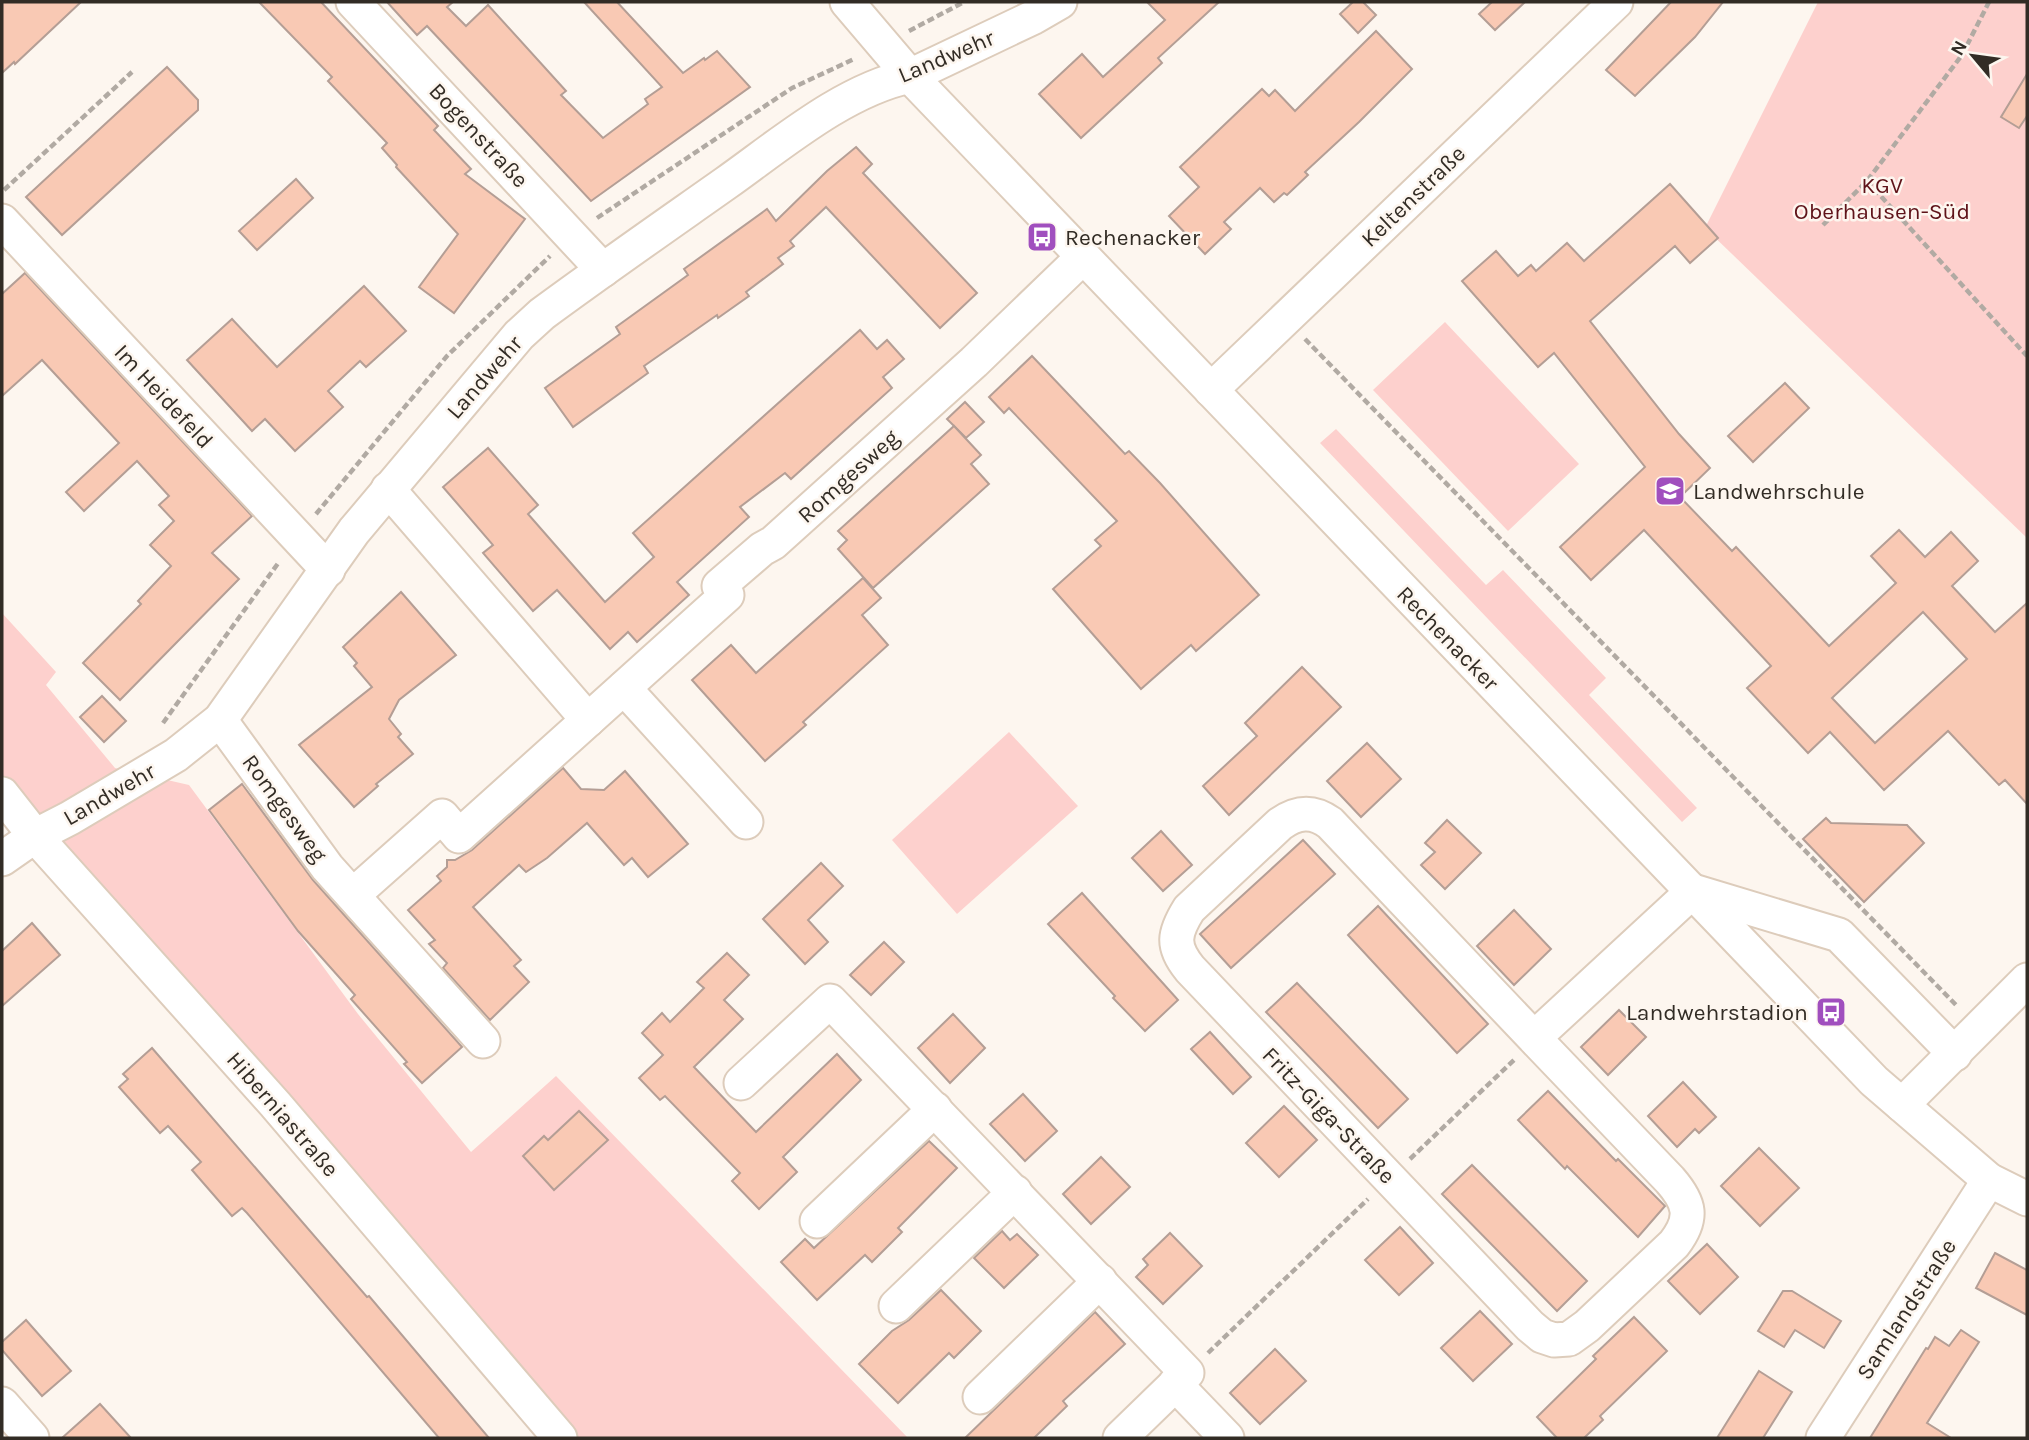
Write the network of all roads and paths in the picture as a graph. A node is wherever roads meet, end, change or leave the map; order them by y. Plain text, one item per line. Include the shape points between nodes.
1 (353, 2) edge
2 (847, 2) edge
3 (1060, 2) edge
4 (1616, 2) edge
5 (1989, 2) edge
6 (132, 72) dead end
7 (910, 76) junction
8 (1867, 181) junction
9 (2, 191) edge
10 (2, 221) edge
11 (1823, 225) dead end
12 (1083, 257) junction
13 (603, 270) junction
14 (1285, 319) junction
15 (2027, 344) edge
16 (2022, 350) junction
17 (2027, 356) edge
18 (1210, 390) junction
19 (388, 489) junction
20 (328, 570) junction
21 (624, 688) junction
22 (220, 720) junction
23 (587, 720) junction
24 (2, 794) edge
25 (747, 822) dead end
26 (35, 835) junction
27 (2, 859) edge
28 (1693, 891) junction
29 (353, 895) junction
30 (2027, 981) edge
31 (1979, 1030) junction
32 (1534, 1038) junction
33 (483, 1041) dead end
34 (1955, 1054) junction
35 (741, 1083) dead end
36 (1902, 1105) junction
37 (935, 1109) junction
38 (1390, 1179) junction
39 (1989, 1180) junction
40 (1015, 1192) junction
41 (2027, 1199) edge
42 (817, 1221) dead end
43 (1100, 1281) junction
44 (896, 1306) dead end
45 (1181, 1378) junction
46 (980, 1396) dead end
47 (2, 1404) edge
48 (32, 1438) edge
49 (560, 1438) edge
50 (1120, 1438) edge
51 (1227, 1438) edge
52 (1823, 1438) edge

1 - 13 street, Bogenstraße
2 - 7 street, Rechenacker
3 - 7 street, Landwehr
4 - 14 street, Keltenstraße
5 - 8 path via 1962,55
6 - 9 path
7 - 12 street, Rechenacker
7 - 13 street, Landwehr via 873,87 804,127
8 - 11 path
8 - 16 path
10 - 20 street, Im Heidefeld
12 - 18 street, Rechenacker
12 - 21 street, Romgesweg via 974,362 719,586 727,595
13 - 19 street, Landwehr via 519,335
14 - 18 street, Keltenstraße
14 - 31 path
15 - 16 path
16 - 17 path
18 - 28 street, Rechenacker
19 - 20 street, Landwehr
19 - 23 street
20 - 22 street, Landwehr
21 - 23 street, Romgesweg
21 - 25 street
22 - 26 street, Landwehr via 176,755
22 - 29 street, Romgesweg via 327,867
23 - 29 street, Romgesweg via 459,836 442,816
24 - 26 street, Hiberniastraße
26 - 27 street, Landwehr
26 - 49 street, Hiberniastraße via 275,1104
28 - 32 street
28 - 34 street via 1839,935
28 - 36 street, Rechenacker
29 - 33 street, Romgesweg
30 - 31 street
31 - 34 street
32 - 38 path
32 - 38 street, Fritz-Giga-Straße via 1683,1195 1687,1221 1674,1244 1587,1326 1569,1339 1555,1340 1530,1326
32 - 38 street, Fritz-Giga-Straße via 1330,823 1315,815 1301,813 1280,824 1189,909 1176,940 1180,956
34 - 36 street
35 - 37 street via 831,1001
36 - 39 street, Rechenacker
37 - 40 street
37 - 42 street
38 - 45 path
39 - 41 street, Rechenacker
39 - 52 street, Samlandstraße
40 - 43 street
40 - 44 street
43 - 45 street
43 - 46 street
45 - 50 street
45 - 51 street
47 - 48 street

